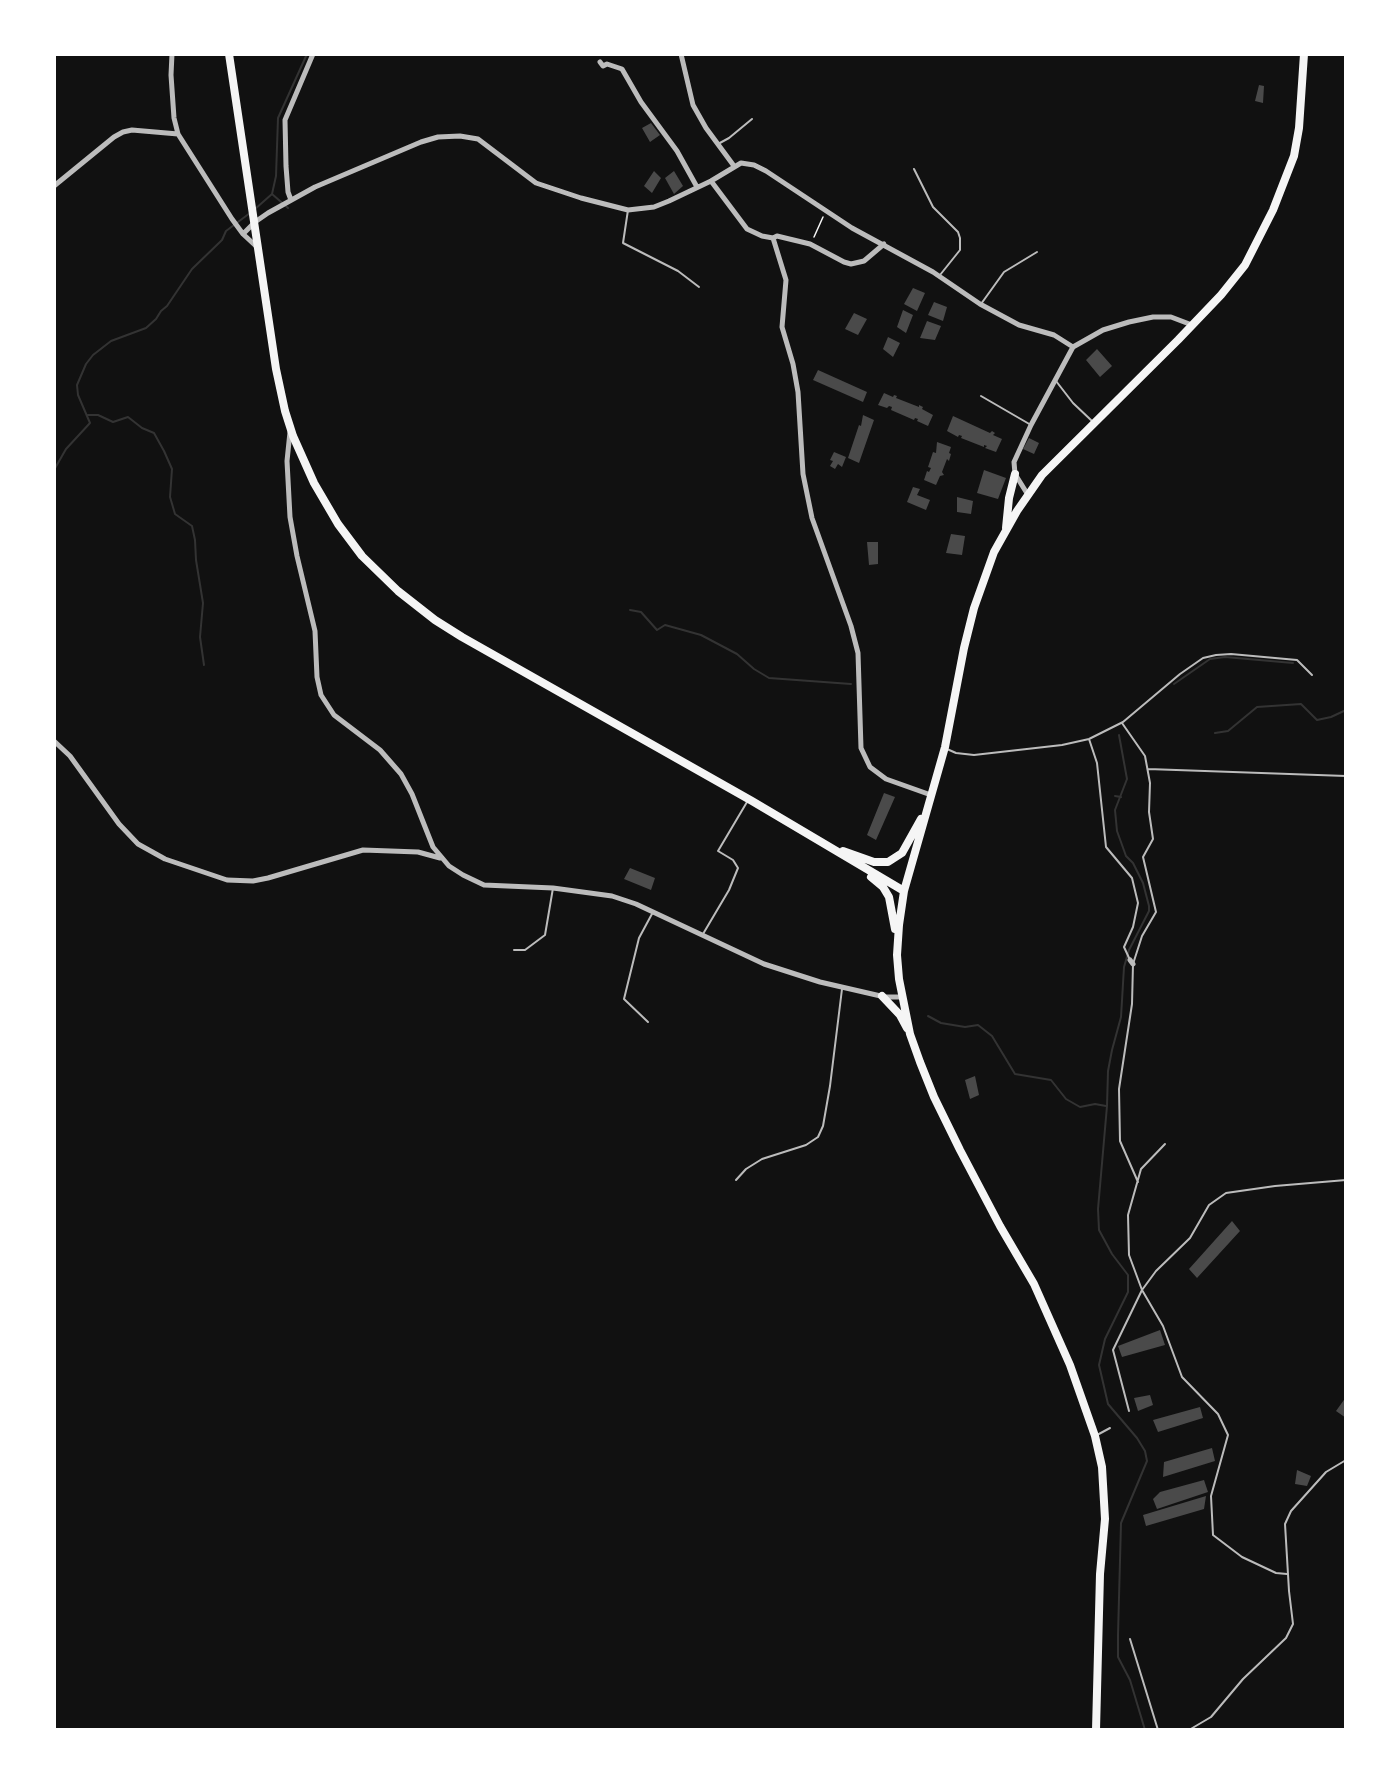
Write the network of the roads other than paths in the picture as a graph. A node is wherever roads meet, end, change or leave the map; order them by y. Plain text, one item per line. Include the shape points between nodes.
1 (172, 54) edge
2 (229, 54) edge
3 (313, 54) edge
4 (681, 54) edge
5 (1304, 54) edge
6 (600, 62) dead end
7 (753, 119) dead end
8 (178, 134) junction
9 (718, 144) junction
10 (734, 166) junction
11 (914, 169) dead end
12 (711, 181) junction
13 (54, 186) edge
14 (697, 187) junction
15 (291, 200) junction
16 (628, 210) junction
17 (253, 214) junction
18 (243, 234) junction
19 (773, 238) junction
20 (884, 244) junction
21 (259, 247) junction
22 (1037, 252) dead end
23 (939, 277) junction
24 (699, 287) dead end
25 (980, 304) junction
26 (1192, 325) junction
27 (1073, 347) junction
28 (1054, 378) junction
29 (981, 396) dead end
30 (1094, 422) junction
31 (1031, 425) junction
32 (291, 430) junction
33 (1016, 474) junction
34 (1028, 495) junction
35 (1005, 533) junction
36 (1312, 675) dead end
37 (1122, 723) junction
38 (1089, 739) junction
39 (54, 741) edge
40 (945, 747) junction
41 (1147, 769) junction
42 (1346, 776) edge
43 (930, 795) junction
44 (749, 799) junction
45 (926, 810) junction
46 (810, 836) junction
47 (442, 859) junction
48 (849, 859) junction
49 (553, 888) junction
50 (904, 891) junction
51 (653, 912) junction
52 (702, 936) junction
53 (898, 941) junction
54 (514, 950) dead end
55 (1132, 962) junction
56 (842, 987) junction
57 (882, 996) junction
58 (903, 997) junction
59 (648, 1022) dead end
60 (910, 1034) junction
61 (1165, 1143) dead end
62 (736, 1180) dead end
63 (1346, 1180) edge
64 (1138, 1183) junction
65 (1142, 1290) junction
66 (1129, 1411) dead end
67 (1110, 1428) dead end
68 (1095, 1436) junction
69 (1346, 1460) edge
70 (1287, 1574) junction
71 (1130, 1639) dead end
72 (1096, 1730) edge
73 (1158, 1730) edge
74 (1189, 1730) edge

1 - 8 street
2 - 17 main road
3 - 15 street via 285,120
4 - 9 street via 693,105
5 - 26 main road via 1298,138 1273,210 1245,265
6 - 14 street via 622,69
7 - 9 lane
8 - 13 street via 123,132
8 - 18 street
9 - 10 street
10 - 12 street
10 - 20 street via 754,165
11 - 23 lane via 933,207 960,238 960,250
12 - 14 street
12 - 19 street via 747,229
14 - 16 street via 654,207
15 - 16 street via 421,142 460,136 484,143 536,183
15 - 17 street via 268,213
16 - 24 lane via 623,243 678,271
17 - 18 street
17 - 21 main road
18 - 21 street
19 - 20 street via 810,244 851,264 864,261
19 - 43 street via 786,280 782,327 798,392 804,474 812,518 858,653 861,748 870,767 886,779
20 - 23 street
21 - 32 main road via 276,369
22 - 25 lane via 1004,272
23 - 25 street
25 - 27 street via 1019,325 1054,334
26 - 27 street via 1154,316 1103,330
26 - 30 main road
27 - 28 street
28 - 30 lane
28 - 31 street
29 - 31 lane
30 - 34 main road via 1042,475
31 - 33 street via 1014,462
32 - 44 main road via 314,483 349,538 375,570 420,609 520,672
32 - 47 street via 287,461 290,517 315,631 321,695 334,715 380,750 400,774
33 - 34 street
33 - 35 main road
34 - 35 main road
35 - 40 main road via 974,608
36 - 37 lane via 1297,660 1231,654 1203,658
37 - 38 lane
37 - 41 lane via 1145,756
38 - 40 lane via 974,755
38 - 55 lane via 1097,763 1106,847 1132,878 1138,903 1124,948
39 - 47 street via 138,844 165,859 227,880 268,878 363,850 418,852
40 - 43 main road
41 - 42 lane
41 - 55 lane via 1153,839 1143,857 1156,912
43 - 45 main road
44 - 46 main road
44 - 52 lane via 718,851 738,868
45 - 46 main road via 902,853 888,862 859,858
45 - 50 main road
46 - 48 main road
47 - 49 street via 483,885
48 - 50 main road
48 - 53 main road via 877,881 889,897
49 - 51 street via 612,896
49 - 54 lane via 545,935 525,951
50 - 53 main road
51 - 52 street
51 - 59 lane via 639,938 624,999
52 - 56 street via 764,964
53 - 58 main road
55 - 64 lane via 1132,1004 1119,1089 1120,1141
56 - 57 street
56 - 62 lane via 830,1086 818,1137 806,1145 762,1159
57 - 58 street
57 - 60 main road via 900,1015
58 - 60 main road
60 - 68 main road via 955,1140 1034,1284 1070,1365
61 - 64 lane via 1141,1168
63 - 65 lane via 1226,1193 1209,1205 1190,1238
64 - 65 lane via 1128,1215 1129,1255
65 - 66 lane via 1113,1350
65 - 70 lane via 1163,1326 1182,1377 1218,1414 1228,1435 1211,1496 1213,1534 1242,1557
67 - 68 lane
68 - 72 main road via 1102,1467 1105,1519
69 - 70 lane via 1326,1472 1288,1518
70 - 74 lane via 1293,1624 1286,1638 1211,1717
71 - 73 lane

